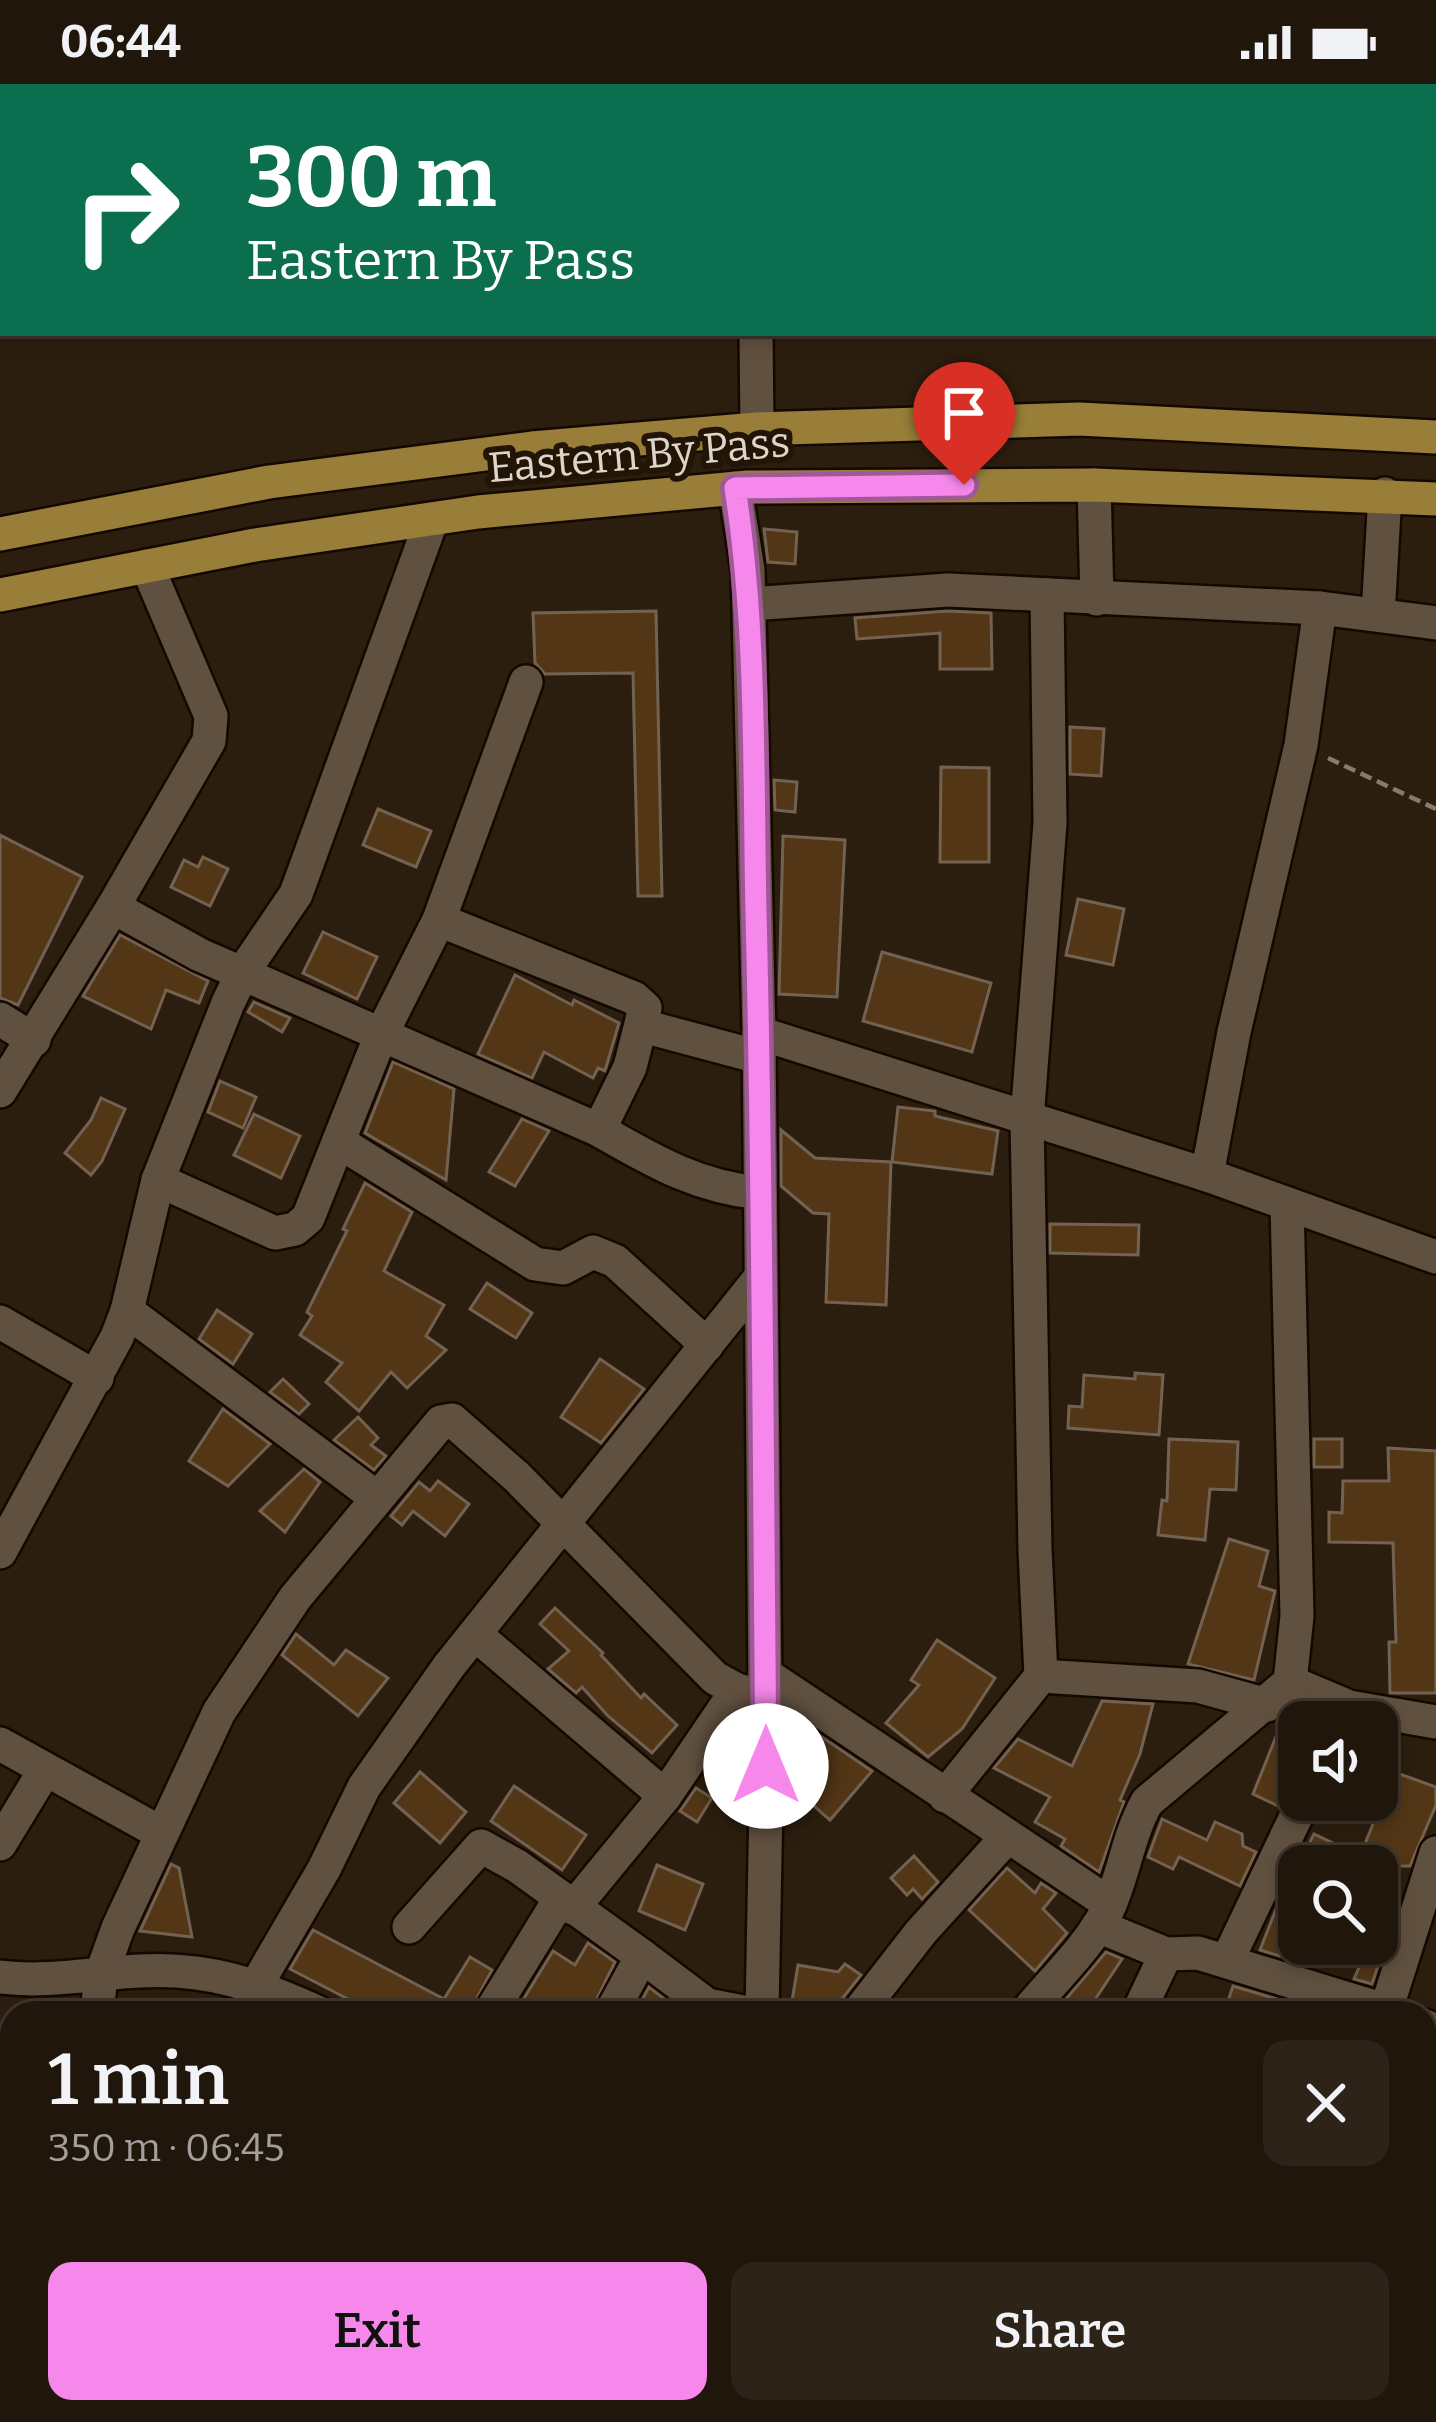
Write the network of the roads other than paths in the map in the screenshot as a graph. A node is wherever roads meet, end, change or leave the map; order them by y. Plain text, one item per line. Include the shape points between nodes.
1 (756, 336) edge
2 (757, 429) junction
3 (1436, 437) edge
4 (1094, 485) junction
5 (735, 488) junction
6 (1385, 494) junction
7 (1436, 499) edge
8 (432, 519) junction
9 (0, 534) edge
10 (148, 566) junction
11 (0, 595) edge
12 (1047, 595) junction
13 (1097, 599) junction
14 (749, 604) junction
15 (1320, 608) junction
16 (1378, 615) junction
17 (1436, 623) edge
18 (526, 682) dead end
19 (113, 907) junction
20 (440, 920) junction
21 (243, 972) junction
22 (0, 1019) edge
23 (643, 1025) junction
24 (381, 1035) junction
25 (34, 1040) junction
26 (759, 1045) junction
27 (0, 1090) edge
28 (1028, 1119) junction
29 (599, 1130) junction
30 (339, 1142) junction
31 (1207, 1175) junction
32 (158, 1180) junction
33 (760, 1193) junction
34 (1287, 1204) junction
35 (1436, 1257) edge
36 (760, 1278) junction
37 (128, 1311) junction
38 (0, 1322) edge
39 (707, 1345) junction
40 (97, 1378) junction
41 (377, 1498) junction
42 (10, 1511) edge
43 (564, 1526) junction
44 (0, 1552) edge
45 (476, 1634) junction
46 (1041, 1676) junction
47 (756, 1687) junction
48 (1279, 1693) junction
49 (1304, 1701) edge
50 (1398, 1719) edge
51 (1436, 1722) edge
52 (0, 1744) edge
53 (45, 1769) junction
54 (665, 1796) junction
55 (945, 1796) junction
56 (1294, 1821) edge
57 (160, 1833) junction
58 (1007, 1837) junction
59 (0, 1844) edge
60 (1436, 1853) edge
61 (1429, 1903) edge
62 (567, 1904) junction
63 (1104, 1915) junction
64 (409, 1927) dead end
65 (1166, 1954) junction
66 (642, 1956) junction
67 (1227, 1961) junction
68 (101, 1975) junction
69 (1, 1980) edge
70 (257, 1984) junction
71 (98, 2001) edge
72 (294, 2001) edge
73 (498, 2001) edge
74 (618, 2001) edge
75 (701, 2001) edge
76 (761, 2001) edge
77 (868, 2001) edge
78 (1036, 2001) edge
79 (1144, 2001) edge
80 (1353, 2001) edge
81 (1392, 2001) edge

1 - 2 street
2 - 3 main road, Eastern By Pass via 1079,419
2 - 9 main road, Eastern By Pass via 269,482
4 - 5 main road, Eastern By Pass
4 - 6 main road, Eastern By Pass
4 - 13 street
5 - 8 main road, Eastern By Pass
5 - 14 street
6 - 7 main road, Eastern By Pass
6 - 16 street
8 - 10 main road, Eastern By Pass
8 - 21 street via 296,893
10 - 11 main road, Eastern By Pass
10 - 19 street via 211,716 209,741
12 - 13 street
12 - 14 street via 949,590
12 - 28 street via 1050,823
13 - 15 street
14 - 26 street
15 - 16 street
15 - 31 street via 1301,745
16 - 17 street
18 - 20 street
19 - 21 street
19 - 25 street
20 - 23 street via 634,998 645,1007
20 - 24 street
21 - 24 street
21 - 32 street
22 - 25 street
23 - 26 street
23 - 29 street
24 - 29 street
24 - 30 street
25 - 27 street
26 - 28 street
26 - 33 street
28 - 31 street
28 - 46 street
29 - 33 street via 690,1178
30 - 32 street via 308,1218 295,1229 275,1233
30 - 39 street via 535,1264 562,1268 593,1252 615,1261
31 - 34 street
32 - 37 street
33 - 36 street
34 - 35 street
34 - 48 street via 1297,1616
36 - 39 street
36 - 47 street
37 - 40 street
37 - 41 street
38 - 40 street
39 - 43 street
40 - 42 street
41 - 43 street via 430,1430 452,1420
41 - 57 street via 219,1712
42 - 44 street
43 - 45 street
43 - 47 street via 715,1678
45 - 54 street
45 - 70 street via 364,1787
46 - 48 street
46 - 55 street
47 - 54 street
47 - 55 street
47 - 76 street
48 - 49 street
48 - 63 street via 1147,1802
50 - 51 street
52 - 53 street
53 - 57 street
53 - 59 street
54 - 62 street
55 - 58 street
56 - 67 street
57 - 68 street
58 - 63 street
58 - 77 street
60 - 61 street
61 - 81 street
62 - 64 street via 482,1846
62 - 66 street
62 - 73 street
63 - 65 street
63 - 78 street
65 - 67 street
65 - 79 street
66 - 74 street
66 - 75 street
67 - 80 street
68 - 69 street
68 - 70 street via 143,1970
68 - 71 street
70 - 72 street

